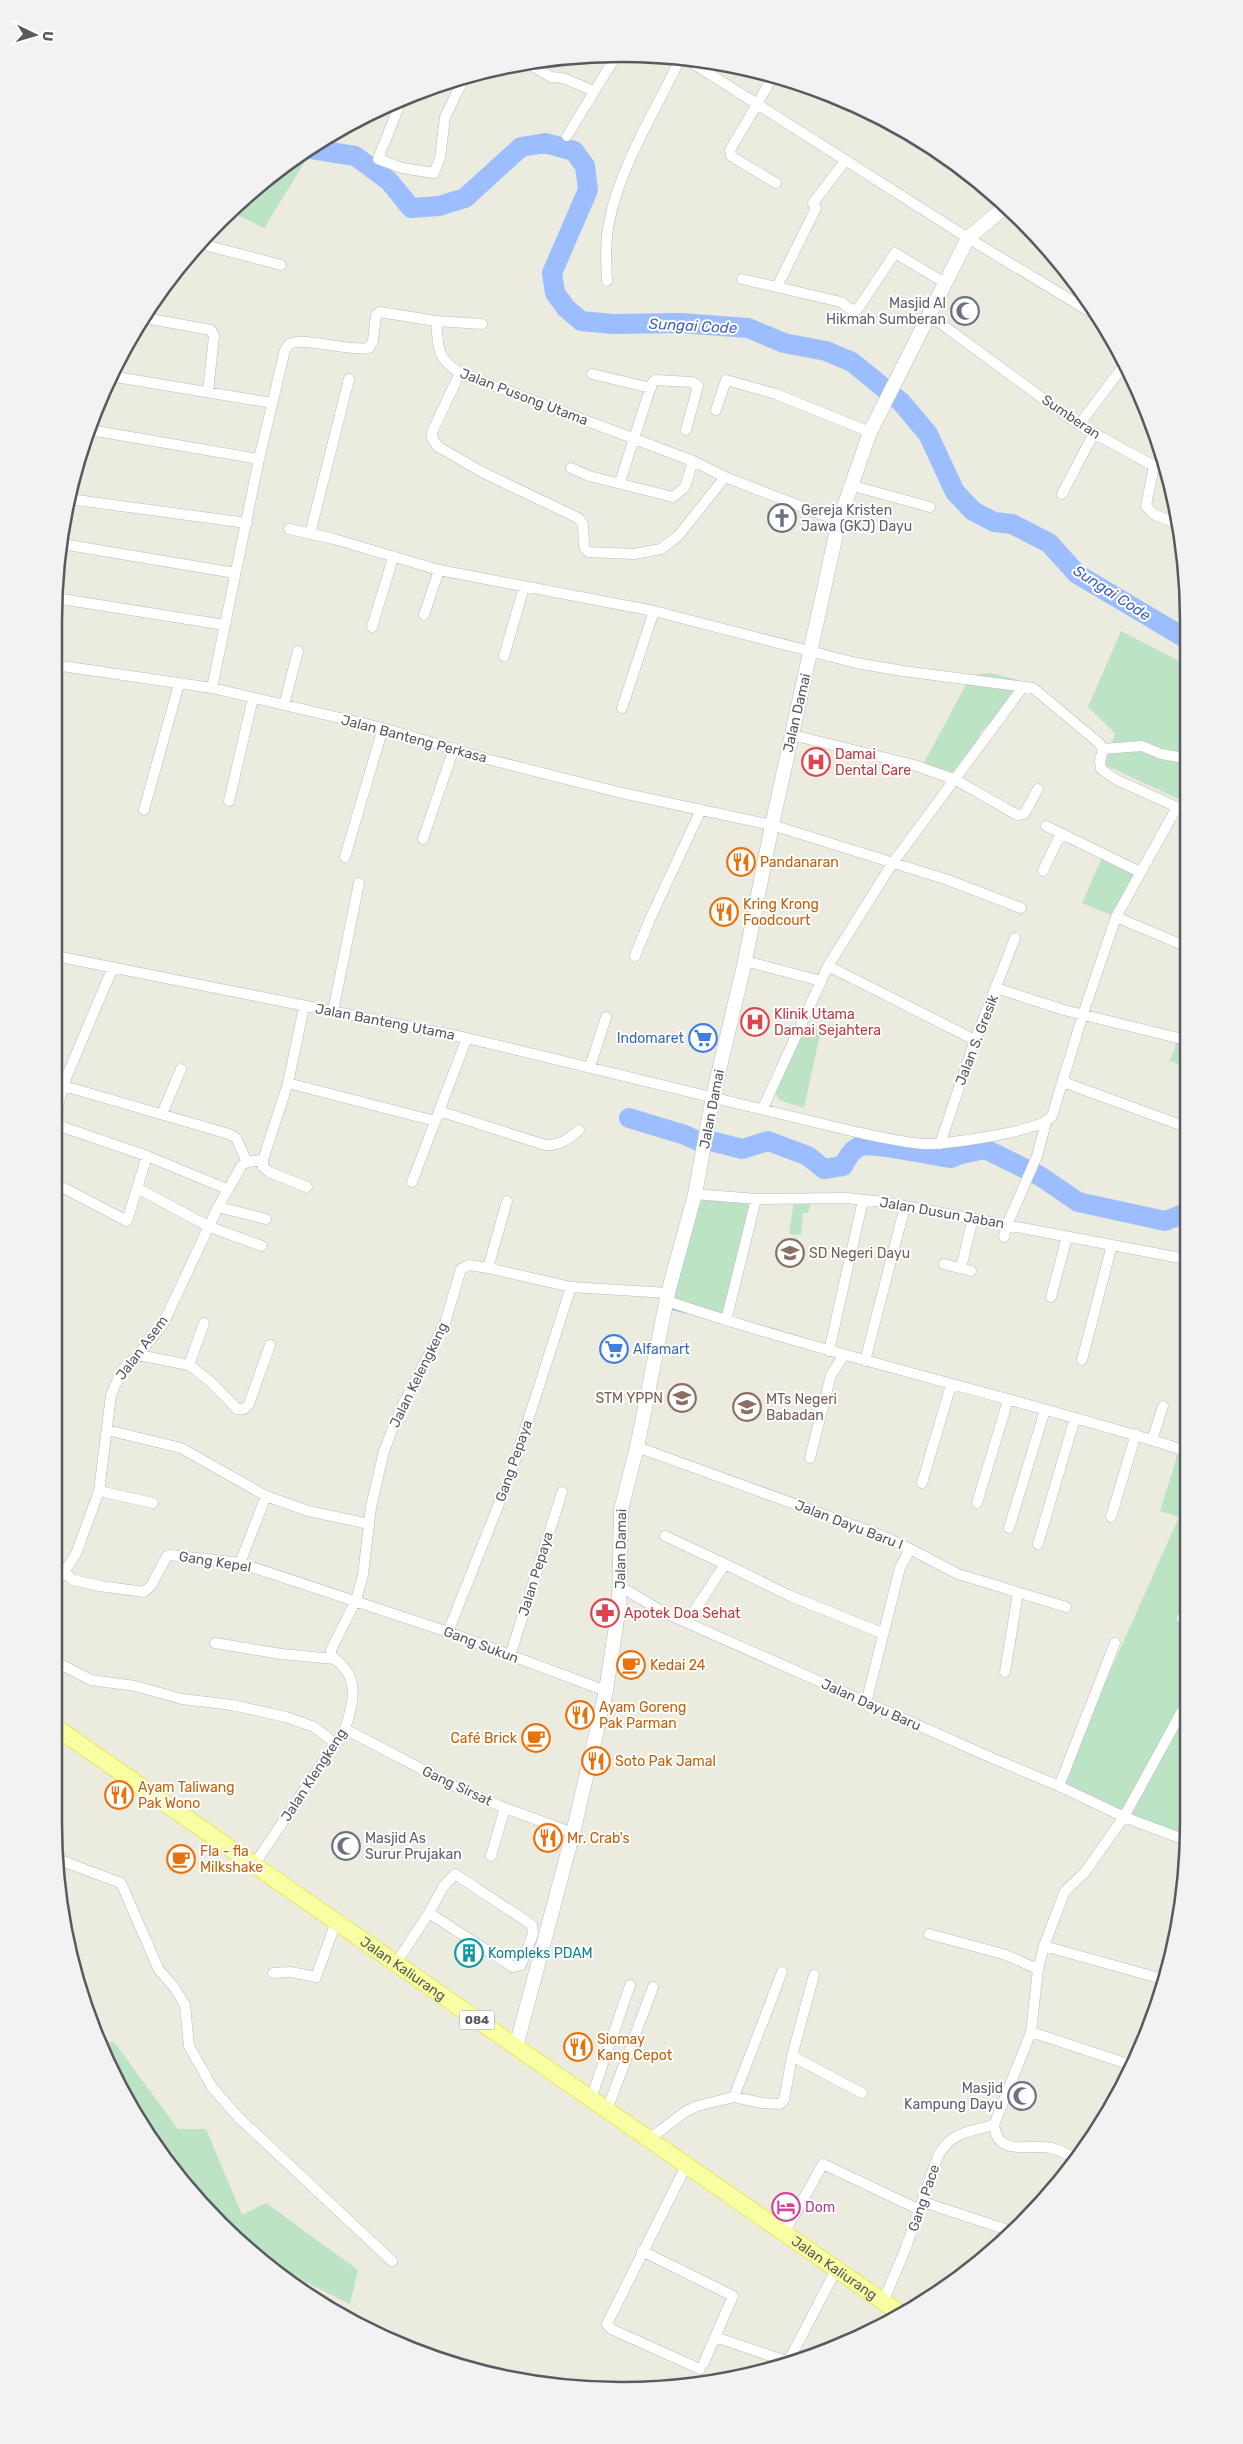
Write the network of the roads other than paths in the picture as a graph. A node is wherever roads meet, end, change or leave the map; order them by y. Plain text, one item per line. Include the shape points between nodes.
1 (612, 63) edge
2 (676, 66) edge
3 (698, 68) edge
4 (537, 69) edge
5 (769, 83) edge
6 (460, 87) edge
7 (594, 91) junction
8 (756, 106) junction
9 (397, 110) edge
10 (567, 136) dead end
11 (845, 161) junction
12 (776, 183) dead end
13 (1001, 211) edge
14 (968, 238) junction
15 (208, 246) edge
16 (281, 265) dead end
17 (742, 279) dead end
18 (607, 281) dead end
19 (945, 284) junction
20 (777, 287) junction
21 (1084, 308) edge
22 (929, 315) junction
23 (152, 319) edge
24 (436, 321) junction
25 (482, 324) dead end
26 (1121, 370) edge
27 (460, 373) junction
28 (592, 374) dead end
29 (119, 377) edge
30 (349, 379) dead end
31 (651, 388) junction
32 (208, 391) junction
33 (272, 403) junction
34 (716, 410) dead end
35 (1080, 425) junction
36 (686, 430) dead end
37 (96, 431) edge
38 (870, 432) junction
39 (1094, 433) junction
40 (634, 439) junction
41 (259, 459) junction
42 (693, 460) junction
43 (571, 468) dead end
44 (725, 477) junction
45 (620, 482) junction
46 (850, 485) junction
47 (1062, 494) dead end
48 (76, 500) edge
49 (930, 507) dead end
50 (839, 521) junction
51 (1172, 521) edge
52 (247, 523) junction
53 (289, 529) dead end
54 (310, 534) junction
55 (68, 545) edge
56 (393, 558) junction
57 (439, 570) junction
58 (235, 573) junction
59 (524, 587) junction
60 (63, 599) edge
61 (654, 611) junction
62 (424, 615) dead end
63 (225, 625) junction
64 (372, 627) dead end
65 (298, 651) dead end
66 (811, 651) junction
67 (504, 656) dead end
68 (62, 668) edge
69 (179, 684) junction
70 (1022, 687) junction
71 (212, 688) junction
72 (253, 698) junction
73 (284, 705) junction
74 (622, 708) dead end
75 (383, 728) junction
76 (792, 735) junction
77 (454, 748) junction
78 (1103, 749) junction
79 (1180, 757) edge
80 (956, 780) junction
81 (1038, 789) dead end
82 (229, 801) dead end
83 (1180, 809) edge
84 (144, 810) dead end
85 (1180, 811) edge
86 (700, 812) junction
87 (772, 826) junction
88 (1046, 826) dead end
89 (1061, 833) junction
90 (423, 839) dead end
91 (346, 857) dead end
92 (892, 864) junction
93 (1042, 871) dead end
94 (1140, 872) junction
95 (359, 883) dead end
96 (1021, 908) dead end
97 (1116, 917) junction
98 (1015, 938) dead end
99 (1180, 944) edge
100 (635, 956) dead end
101 (62, 957) edge
102 (745, 961) junction
103 (828, 966) junction
104 (113, 967) junction
105 (821, 981) junction
106 (996, 988) junction
107 (304, 1007) junction
108 (333, 1012) junction
109 (1082, 1014) junction
110 (606, 1017) dead end
111 (467, 1038) junction
112 (1180, 1038) edge
113 (975, 1040) junction
114 (590, 1067) junction
115 (181, 1069) dead end
116 (62, 1078) edge
117 (65, 1082) junction
118 (1063, 1082) junction
119 (288, 1083) junction
120 (62, 1092) edge
121 (713, 1096) junction
122 (763, 1108) junction
123 (162, 1114) junction
124 (437, 1116) junction
125 (1046, 1122) junction
126 (1180, 1124) edge
127 (62, 1127) edge
128 (579, 1130) dead end
129 (940, 1144) junction
130 (147, 1156) junction
131 (263, 1160) junction
132 (247, 1162) junction
133 (412, 1182) dead end
134 (62, 1187) edge
135 (307, 1187) dead end
136 (137, 1188) junction
137 (227, 1189) junction
138 (695, 1194) junction
139 (756, 1199) junction
140 (507, 1200) dead end
141 (863, 1200) junction
142 (218, 1207) junction
143 (904, 1208) junction
144 (266, 1219) dead end
145 (972, 1221) junction
146 (1007, 1226) junction
147 (210, 1227) junction
148 (1067, 1236) junction
149 (1004, 1237) dead end
150 (1112, 1245) junction
151 (262, 1246) dead end
152 (1180, 1258) edge
153 (944, 1264) dead end
154 (488, 1268) junction
155 (571, 1287) junction
156 (667, 1297) junction
157 (1051, 1297) dead end
158 (726, 1321) junction
159 (204, 1323) dead end
160 (270, 1345) dead end
161 (830, 1351) junction
162 (844, 1355) junction
163 (135, 1358) junction
164 (1082, 1360) dead end
165 (865, 1361) junction
166 (189, 1365) junction
167 (951, 1384) junction
168 (1008, 1400) junction
169 (1163, 1406) dead end
170 (1045, 1410) junction
171 (1075, 1418) junction
172 (107, 1430) junction
173 (1136, 1434) junction
174 (1152, 1440) junction
175 (637, 1447) junction
176 (1180, 1449) edge
177 (810, 1458) dead end
178 (922, 1483) dead end
179 (99, 1491) junction
180 (562, 1492) dead end
181 (266, 1496) junction
182 (153, 1503) dead end
183 (977, 1503) dead end
184 (1111, 1517) dead end
185 (369, 1524) junction
186 (1008, 1528) dead end
187 (665, 1536) dead end
188 (1038, 1544) dead end
189 (910, 1549) junction
190 (240, 1563) junction
191 (725, 1564) junction
192 (64, 1571) junction
193 (62, 1574) edge
194 (621, 1587) junction
195 (1018, 1593) junction
196 (356, 1600) junction
197 (1066, 1607) dead end
198 (687, 1622) junction
199 (448, 1632) junction
200 (882, 1633) junction
201 (215, 1643) dead end
202 (1115, 1643) dead end
203 (510, 1656) junction
204 (335, 1659) junction
205 (62, 1666) edge
206 (1005, 1672) dead end
207 (606, 1691) junction
208 (866, 1703) junction
209 (1180, 1715) edge
210 (345, 1729) junction
211 (62, 1732) edge
212 (336, 1744) junction
213 (1059, 1786) junction
214 (505, 1808) junction
215 (1124, 1817) junction
216 (573, 1833) junction
217 (1180, 1838) edge
218 (491, 1856) dead end
219 (64, 1862) edge
220 (254, 1865) junction
221 (430, 1913) junction
222 (336, 1922) junction
223 (929, 1934) dead end
224 (1044, 1946) junction
225 (396, 1964) junction
226 (1038, 1969) junction
227 (782, 1972) dead end
228 (273, 1973) dead end
229 (814, 1975) dead end
230 (1157, 1981) edge
231 (630, 1984) dead end
232 (653, 1987) dead end
233 (1030, 2032) junction
234 (516, 2047) junction
235 (792, 2056) junction
236 (1126, 2063) edge
237 (862, 2093) dead end
238 (734, 2097) junction
239 (590, 2099) junction
240 (607, 2110) junction
241 (994, 2125) junction
242 (649, 2140) junction
243 (1070, 2156) edge
244 (686, 2166) junction
245 (922, 2206) junction
246 (1005, 2229) edge
247 (784, 2233) junction
248 (642, 2251) junction
249 (392, 2261) dead end
250 (836, 2270) junction
251 (883, 2302) junction
252 (895, 2310) edge
253 (716, 2337) junction
254 (793, 2354) edge
255 (778, 2358) edge

1 - 7 street
2 - 18 street via 614,201 606,249
3 - 8 street
4 - 7 street via 553,78 563,78
5 - 8 street
6 - 9 street via 445,117 440,158 434,173 379,160
7 - 10 street
8 - 11 street
8 - 12 street via 730,153
11 - 14 street
11 - 20 street via 813,203 816,208
13 - 14 main road, Jalan Damai
14 - 19 main road, Jalan Damai
14 - 21 street
15 - 16 street
17 - 20 street
19 - 20 street via 895,253 858,310 850,309 841,302
19 - 22 main road, Jalan Damai
22 - 35 street, Sumberan
22 - 38 main road, Jalan Damai
23 - 32 street via 211,330 214,336
24 - 25 street
24 - 27 street, Jalan Pusong Utama via 444,363
24 - 33 street via 380,312 376,315 372,345 365,349 293,342 286,350
26 - 35 street
27 - 40 street, Jalan Pusong Utama
27 - 44 street via 432,432 437,446 482,472 578,518 583,524 584,547 588,552 634,554 661,549 679,535
28 - 31 street
29 - 32 street
30 - 54 street
31 - 36 street via 656,380 696,383 698,390
31 - 40 street
32 - 33 street
33 - 41 street
34 - 38 street via 726,380 776,394
35 - 39 street, Sumberan
37 - 41 street
38 - 46 main road, Jalan Damai
39 - 47 street
39 - 51 street, Sumberan via 1154,466 1146,506 1153,514
40 - 42 street, Jalan Pusong Utama
40 - 45 street
41 - 52 street
42 - 44 street, Jalan Pusong Utama
42 - 45 street via 685,487 673,497
43 - 45 street
44 - 50 street, Jalan Pusong Utama
46 - 49 street
46 - 50 main road, Jalan Damai
48 - 52 street
50 - 66 main road, Jalan Damai
52 - 58 street
53 - 54 street
54 - 56 street
55 - 58 street
56 - 57 street
56 - 64 street
57 - 59 street
57 - 62 street
58 - 63 street
59 - 61 street
59 - 67 street
60 - 63 street
61 - 66 street
61 - 74 street
63 - 71 street
65 - 73 street
66 - 70 street via 856,663
66 - 76 main road, Jalan Damai
68 - 69 street, Jalan Banteng Perkasa
69 - 71 street, Jalan Banteng Perkasa
69 - 84 street
70 - 78 street via 1033,688 1042,694
70 - 80 street
71 - 72 street, Jalan Banteng Perkasa
72 - 73 street, Jalan Banteng Perkasa
72 - 82 street
73 - 75 street, Jalan Banteng Perkasa
75 - 77 street, Jalan Banteng Perkasa
75 - 91 street
76 - 80 street via 884,756
76 - 87 main road, Jalan Damai
77 - 86 street, Jalan Banteng Perkasa
77 - 90 street
78 - 79 street via 1142,746
78 - 83 street via 1101,769 1117,780
80 - 81 street via 1017,815 1024,814
80 - 92 street
85 - 94 street
86 - 87 street, Jalan Banteng Perkasa
86 - 100 street
87 - 92 street, Jalan Banteng Perkasa
87 - 102 main road, Jalan Damai
88 - 89 street
89 - 93 street
89 - 94 street
92 - 96 street, Jalan Banteng Perkasa via 948,880
92 - 103 street
94 - 97 street
95 - 108 street
97 - 99 street
97 - 109 street
98 - 106 street, Jalan S. Gresik
101 - 104 street, Jalan Banteng Utama
102 - 105 street
102 - 121 main road, Jalan Damai
103 - 105 street
103 - 113 street
104 - 107 street, Jalan Banteng Utama
104 - 117 street
105 - 122 street
106 - 109 street
106 - 113 street, Jalan S. Gresik
107 - 108 street, Jalan Banteng Utama
107 - 119 street
108 - 111 street, Jalan Banteng Utama
109 - 112 street
109 - 118 street
110 - 114 street
111 - 114 street, Jalan Banteng Utama
111 - 124 street
113 - 129 street, Jalan S. Gresik
114 - 121 street, Jalan Banteng Utama
115 - 123 street
116 - 117 street
117 - 120 street
117 - 123 street
118 - 125 street via 1054,1112
118 - 126 street
119 - 124 street
119 - 131 street
121 - 122 street, Jalan Banteng Utama
121 - 138 main road, Jalan Damai
122 - 129 street, Jalan Banteng Utama via 860,1133
123 - 132 street via 236,1138
124 - 128 street via 552,1146
124 - 133 street
125 - 129 street, Jalan Banteng Utama via 983,1138
125 - 146 street via 1036,1156
127 - 130 street
130 - 136 street
130 - 137 street
131 - 132 street
131 - 135 street via 263,1167 268,1172
132 - 137 street, Jalan Asem
134 - 136 street via 128,1221
136 - 147 street
137 - 142 street, Jalan Asem
138 - 139 street, Jalan Dusun Jaban
138 - 156 main road, Jalan Damai
139 - 141 street, Jalan Dusun Jaban
139 - 158 street
140 - 154 street
141 - 143 street, Jalan Dusun Jaban
141 - 161 street
142 - 144 street
142 - 147 street, Jalan Asem
143 - 145 street, Jalan Dusun Jaban
143 - 165 street
145 - 146 street, Jalan Dusun Jaban
145 - 153 street via 966,1269
146 - 148 street, Jalan Dusun Jaban
146 - 149 street
147 - 151 street
147 - 163 street, Jalan Asem via 163,1324
148 - 150 street, Jalan Dusun Jaban
148 - 157 street
150 - 152 street, Jalan Dusun Jaban
150 - 164 street
154 - 155 street, Jalan Kelengkeng
154 - 185 street, Jalan Kelengkeng via 469,1265 461,1269 445,1323 400,1410 384,1451
155 - 156 street, Jalan Kelengkeng
155 - 199 street, Gang Pepaya via 510,1476
156 - 158 street, Jalan Kelengkeng
156 - 175 main road, Jalan Damai
158 - 161 street, Jalan Kelengkeng
159 - 166 street
160 - 166 street via 249,1404 244,1408 237,1409
161 - 162 street, Jalan Kelengkeng
162 - 165 street, Jalan Kelengkeng
162 - 177 street via 831,1375
163 - 166 street
163 - 172 street, Jalan Asem via 122,1370 111,1395
165 - 167 street, Jalan Kelengkeng
167 - 168 street, Jalan Kelengkeng
167 - 178 street
168 - 170 street, Jalan Kelengkeng
168 - 183 street
169 - 174 street
170 - 171 street, Jalan Kelengkeng
170 - 186 street
171 - 173 street, Jalan Kelengkeng
171 - 188 street
172 - 179 street, Jalan Asem
172 - 181 street via 182,1448
173 - 174 street, Jalan Kelengkeng
173 - 184 street
174 - 176 street, Jalan Kelengkeng
175 - 189 street, Jalan Dayu Baru I via 883,1536
175 - 194 main road, Jalan Damai via 620,1510
179 - 182 street
179 - 192 street, Jalan Asem via 76,1554
180 - 203 street, Jalan Pepaya
181 - 185 street via 308,1511
181 - 190 street
185 - 196 street, Jalan Kelengkeng via 363,1575
187 - 191 street
189 - 195 street via 958,1574
189 - 200 street, Jalan Dayu Baru I via 900,1568
190 - 192 street, Gang Kepel via 170,1554 144,1592 73,1580
190 - 196 street, Gang Kepel
191 - 198 street
191 - 200 street via 788,1595
192 - 193 street, Jalan Asem
194 - 198 street, Jalan Dayu Baru
194 - 207 main road, Jalan Damai
195 - 197 street
195 - 206 street
196 - 199 street, Gang Sukun
196 - 204 street via 331,1650
198 - 208 street, Jalan Dayu Baru
199 - 203 street, Gang Sukun
200 - 208 street, Jalan Dayu Baru I
201 - 204 street
202 - 213 street
203 - 207 street, Gang Sukun
204 - 210 street, Jalan Klengkeng via 350,1677 353,1690
205 - 212 street via 91,1680 286,1717 314,1727
207 - 216 main road, Jalan Damai
208 - 213 street, Jalan Dayu Baru
209 - 215 street
210 - 212 street, Jalan Klengkeng
210 - 214 street, Gang Sirsat via 429,1774
211 - 220 main road, Jalan Kaliurang / 084
212 - 220 street, Jalan Klengkeng
213 - 215 street, Jalan Dayu Baru
214 - 216 street, Gang Sirsat
214 - 218 street
215 - 217 street, Jalan Dayu Baru
215 - 224 street via 1085,1872 1065,1891
216 - 234 main road, Jalan Damai
219 - 249 street via 120,1883 159,1970 185,2005 189,2046 212,2087 238,2117
220 - 222 main road, Jalan Kaliurang / 084
221 - 221 street via 513,1967 521,1965 532,1926 456,1874 450,1878
221 - 225 street
222 - 225 main road, Jalan Kaliurang / 084
222 - 228 street via 316,1977 290,1972
223 - 226 street via 1006,1955
224 - 226 street
224 - 230 street
225 - 234 main road, Jalan Kaliurang / 084
226 - 233 street
227 - 238 street
229 - 235 street
231 - 239 street
232 - 240 street
233 - 236 street
233 - 241 street
234 - 239 main road, Jalan Kaliurang / 084
235 - 237 street
235 - 238 street via 782,2102 762,2103
238 - 242 street via 692,2108
239 - 240 main road, Jalan Kaliurang / 084
240 - 242 main road, Jalan Kaliurang / 084
241 - 243 street via 998,2140 1006,2146 1050,2148
241 - 245 street, Gang Pace via 960,2134 944,2146
242 - 244 main road, Jalan Kaliurang / 084
244 - 247 main road, Jalan Kaliurang / 084
244 - 248 street
245 - 246 street
245 - 247 street via 861,2184 821,2165
245 - 251 street, Gang Pace
247 - 250 main road, Jalan Kaliurang / 084
248 - 253 street via 733,2296
248 - 253 street via 608,2320 608,2327 702,2366
250 - 251 main road, Jalan Kaliurang / 084
250 - 254 street
251 - 252 main road, Jalan Kaliurang / 084
253 - 255 street

